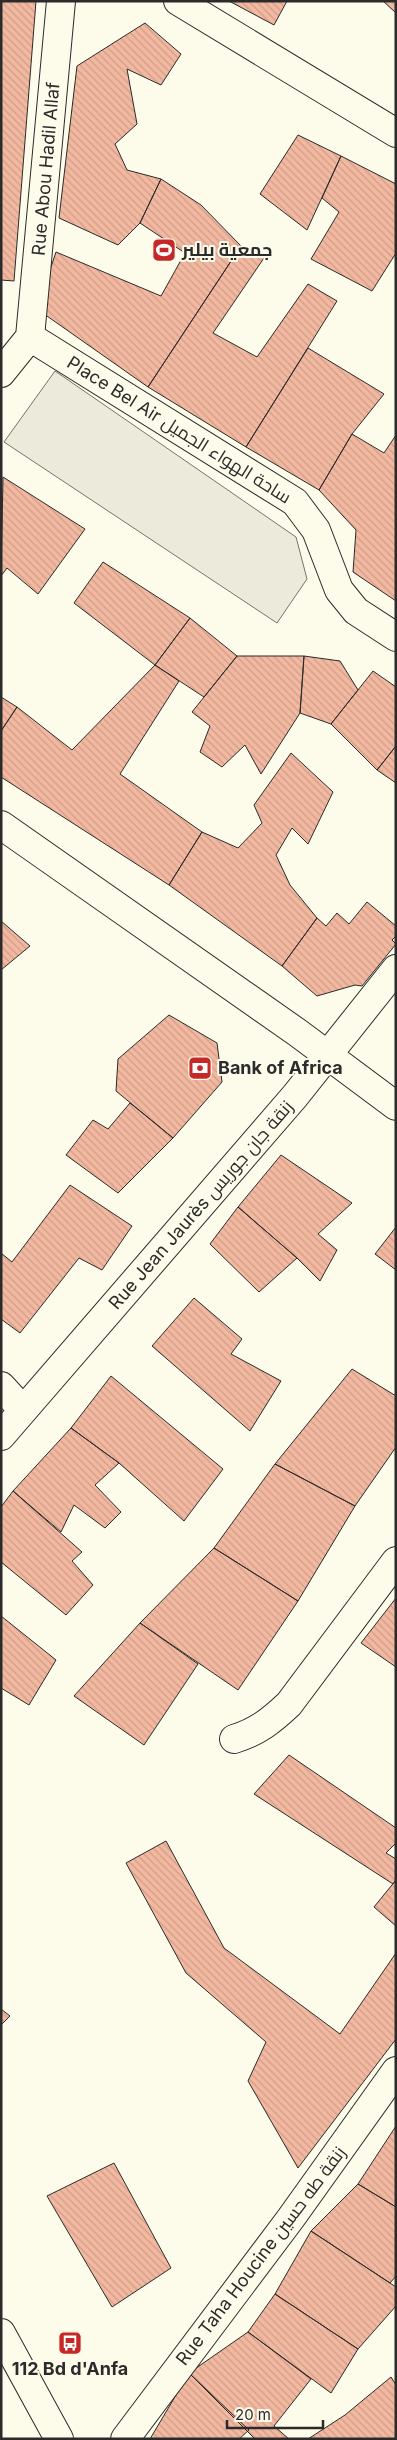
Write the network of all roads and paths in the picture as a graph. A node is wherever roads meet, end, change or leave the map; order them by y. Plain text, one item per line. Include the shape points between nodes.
1 (61, 1) edge
2 (178, 1) edge
3 (394, 127) edge
4 (30, 337) junction
5 (1, 373) edge
6 (396, 637) edge
7 (1, 825) edge
8 (396, 969) edge
9 (327, 1056) junction
10 (396, 1106) edge
11 (1, 1386) edge
12 (23, 1410) junction
13 (1, 1436) edge
14 (396, 1561) edge
15 (234, 1739) dead end
16 (396, 2071) edge
17 (1, 2333) edge
18 (58, 2439) edge
19 (125, 2439) edge

1 - 4 street, Rue Abou Hadil Allaf
2 - 3 street
4 - 5 street
4 - 6 street, Place Bel Air ساحة الهواء الجميل via 295,502 316,530 339,590 356,610
7 - 9 street
8 - 9 street, Rue Jean Jaurès زنقة جان جوريس
9 - 10 street
9 - 12 street, Rue Jean Jaurès زنقة جان جوريس
11 - 12 street
12 - 13 street, Rue Jean Jaurès زنقة جان جوريس
14 - 15 street via 288,1704 269,1724
16 - 19 street, Rue Taha Houcine زنقة طه حسين via 291,2218
17 - 18 street

